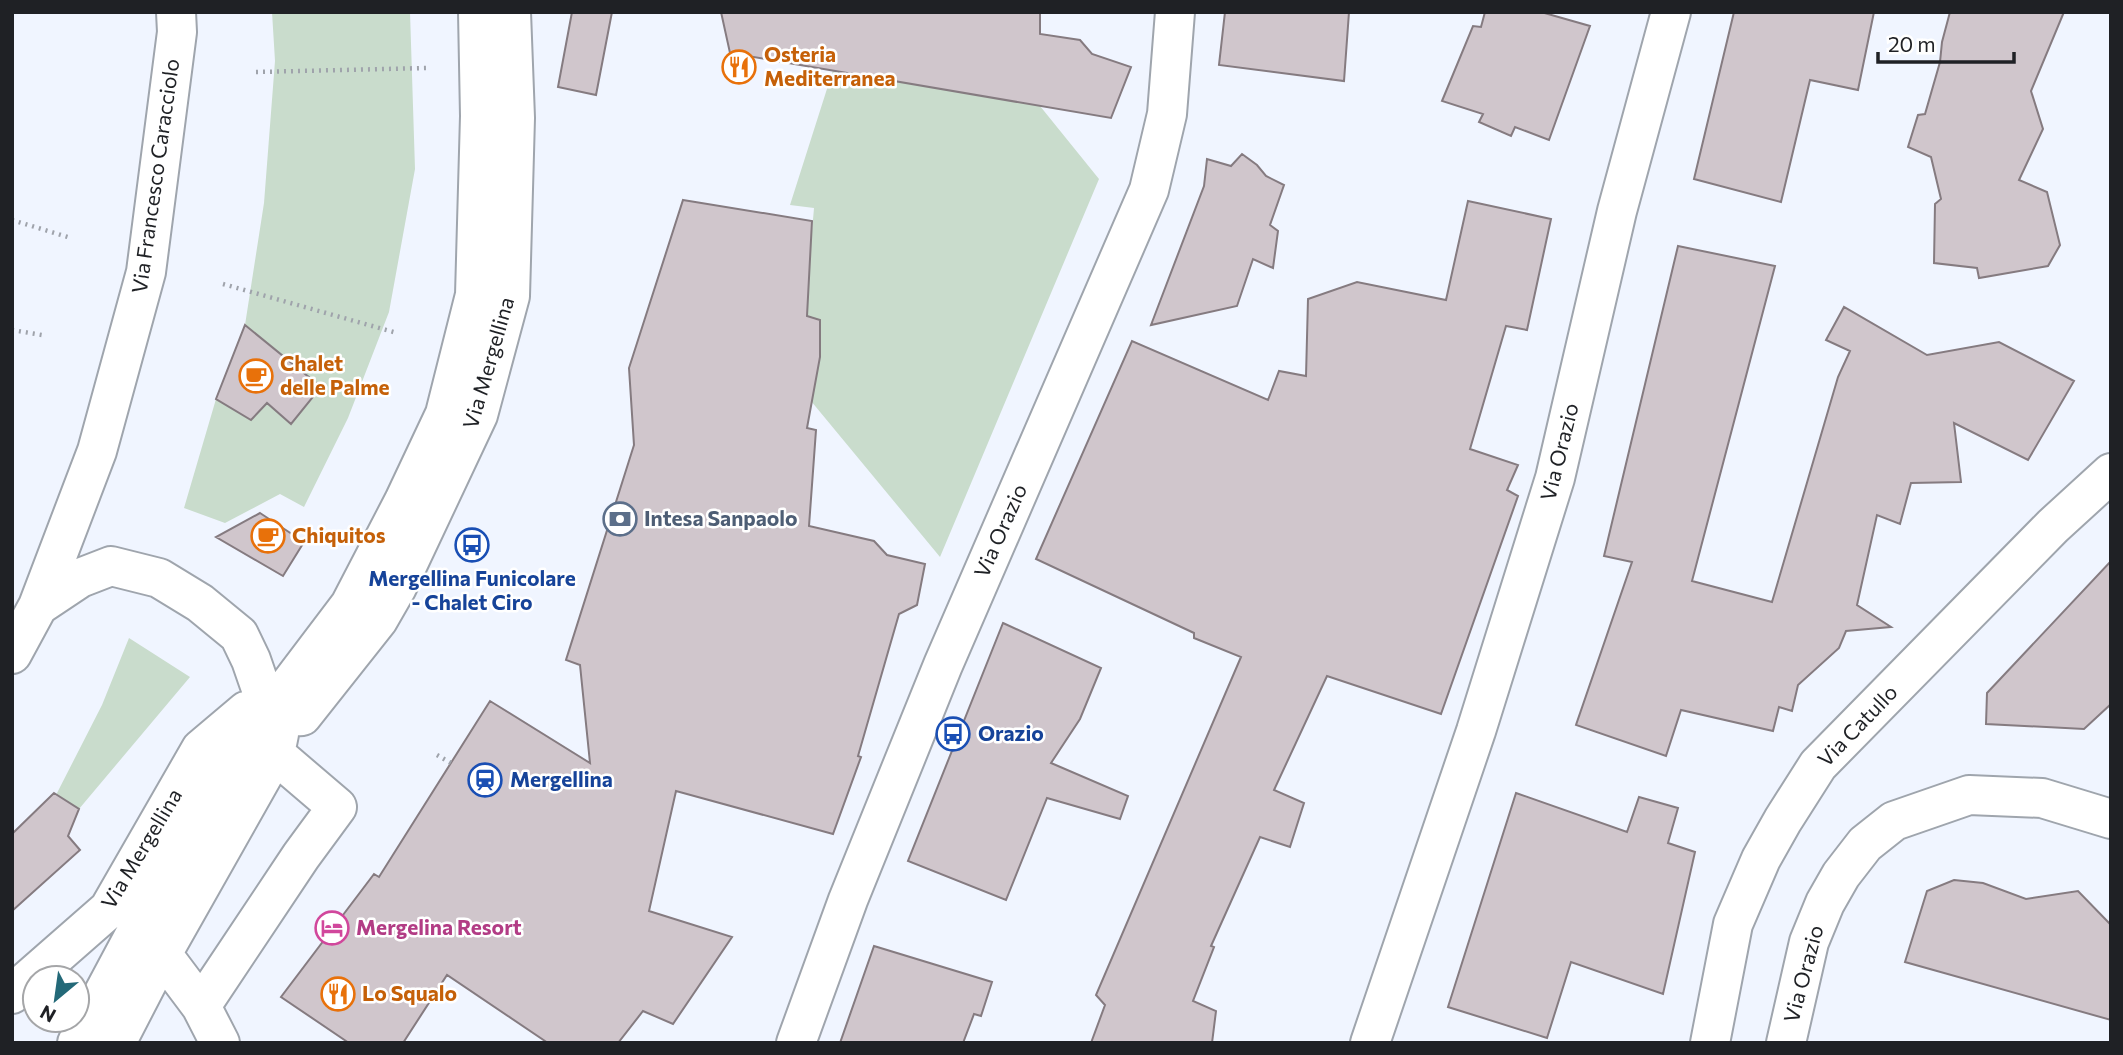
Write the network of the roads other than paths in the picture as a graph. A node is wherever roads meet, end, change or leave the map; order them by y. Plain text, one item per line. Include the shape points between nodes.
1 (176, 12) edge
2 (478, 12) edge
3 (511, 12) edge
4 (1175, 12) edge
5 (1671, 12) edge
6 (2111, 473) edge
7 (38, 606) junction
8 (12, 654) edge
9 (268, 712) junction
10 (275, 754) junction
11 (2111, 819) edge
12 (162, 954) junction
13 (12, 994) edge
14 (201, 1006) junction
15 (78, 1043) edge
16 (116, 1043) edge
17 (220, 1043) edge
18 (796, 1043) edge
19 (1370, 1043) edge
20 (1710, 1043) edge
21 (1786, 1043) edge

1 - 7 street, Via Francesco Caracciolo via 146,272 97,451
2 - 9 street via 475,295 445,414 350,605
3 - 9 street, Via Mergellina via 510,296 478,415 378,620 302,716
4 - 18 street, Via Orazio via 1167,114 1149,190 943,665
5 - 19 street, Via Orazio via 1616,211 1555,478 1476,731
6 - 20 street, Via Catullo via 1818,765 1772,840 1733,924
7 - 8 street, Via Francesco Caracciolo
7 - 9 street via 80,578 111,566 159,578 239,635
9 - 10 street via 279,734
9 - 13 street, Via Mergellina via 246,711 201,749 109,909
9 - 15 street via 211,799
10 - 12 street
10 - 14 street via 337,807
11 - 21 street, Via Orazio via 2042,798 1969,795 1894,821 1865,844 1825,903 1809,942
12 - 14 street
12 - 16 street
14 - 17 street

